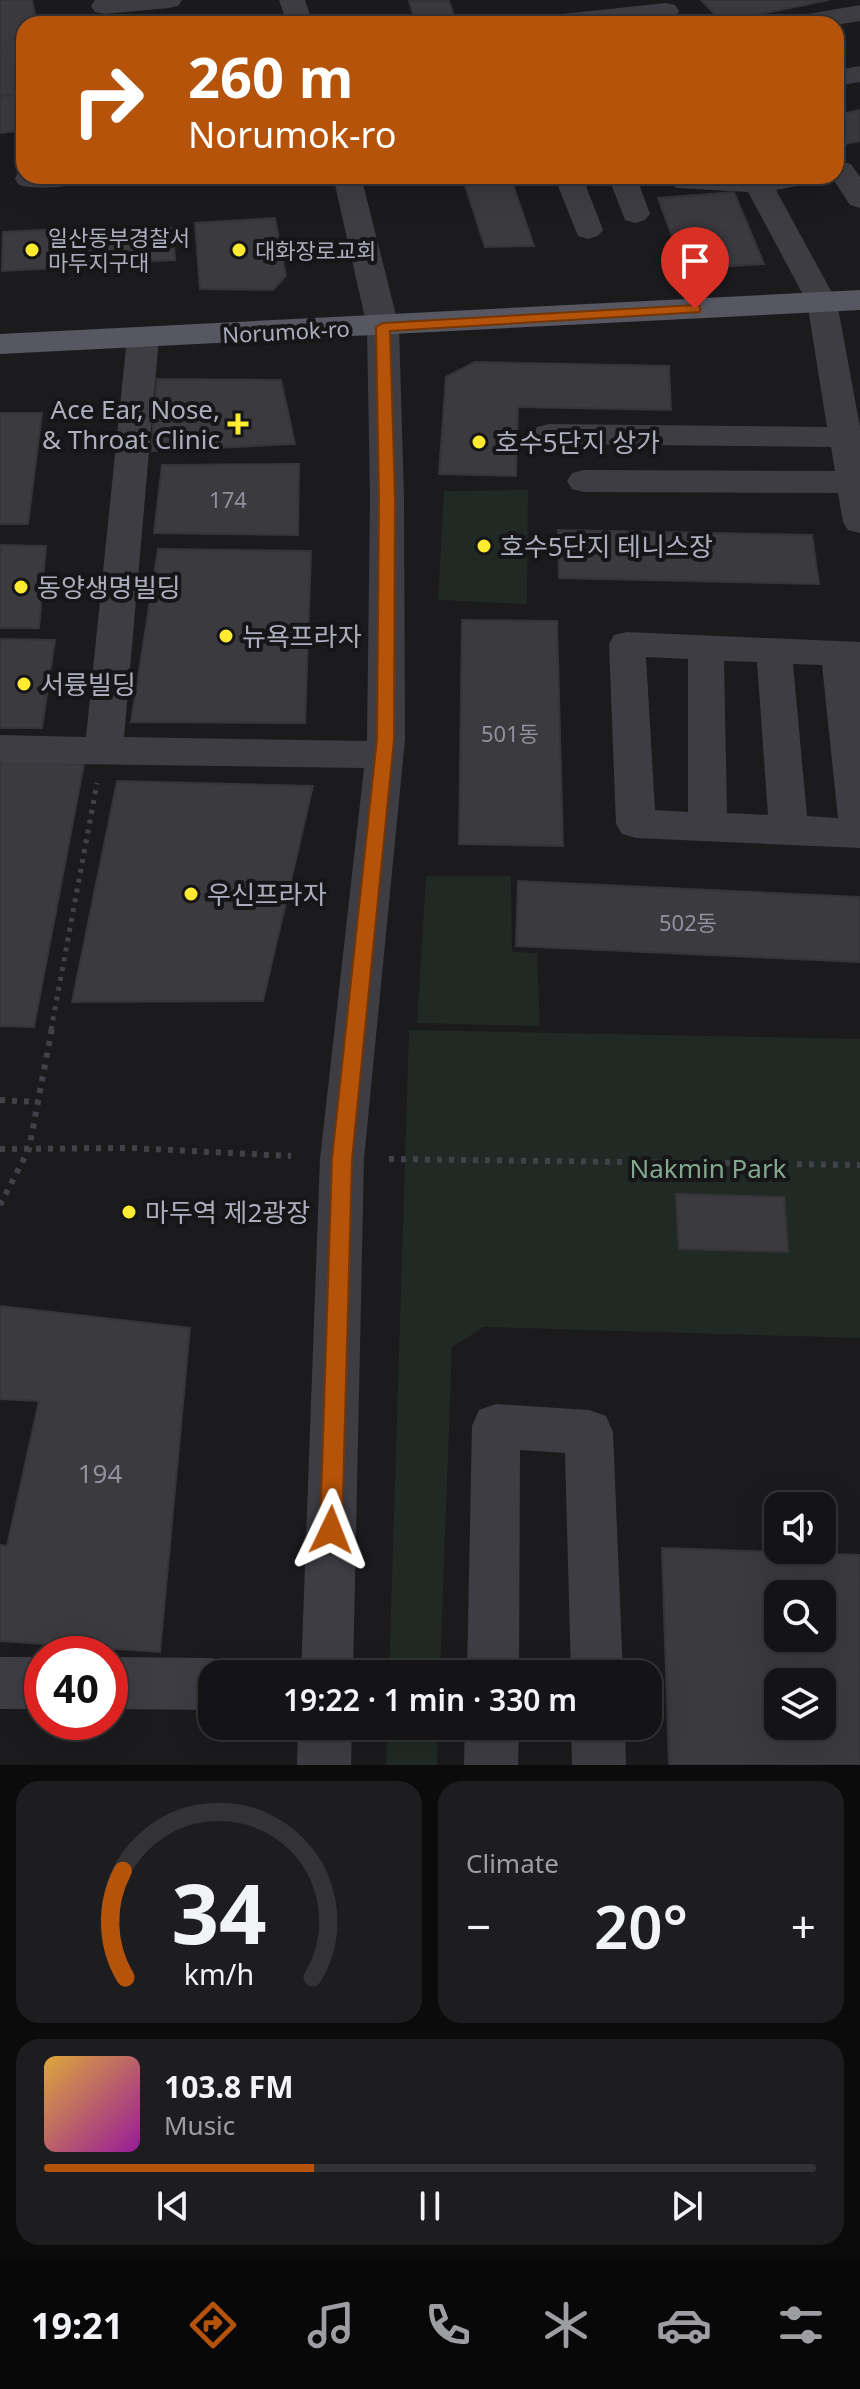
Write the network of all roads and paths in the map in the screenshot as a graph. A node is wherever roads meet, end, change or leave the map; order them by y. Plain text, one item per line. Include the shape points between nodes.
1 (169, 0) edge
2 (104, 10) edge
3 (666, 12) edge
4 (625, 16) edge
5 (846, 170) edge
6 (349, 184) edge
7 (571, 184) edge
8 (625, 184) edge
9 (758, 184) edge
10 (860, 199) edge
11 (635, 214) dead end
12 (588, 230) dead end
13 (860, 300) edge
14 (822, 302) junction
15 (383, 327) junction
16 (143, 338) junction
17 (0, 344) edge
18 (549, 434) dead end
19 (847, 437) junction
20 (584, 481) dead end
21 (853, 482) junction
22 (860, 522) edge
23 (706, 647) junction
24 (774, 650) junction
25 (850, 654) edge
26 (0, 749) edge
27 (104, 750) junction
28 (384, 755) junction
29 (708, 827) junction
30 (789, 830) junction
31 (860, 833) edge
32 (0, 1100) edge
33 (38, 1102) junction
34 (0, 1149) edge
35 (29, 1149) junction
36 (291, 1156) dead end
37 (389, 1159) dead end
38 (860, 1165) edge
39 (0, 1205) edge
40 (327, 1660) edge
41 (493, 1660) edge
42 (597, 1660) edge
43 (0, 1683) edge
44 (24, 1683) edge
45 (128, 1683) edge
46 (198, 1684) edge
47 (325, 1740) edge
48 (492, 1740) edge
49 (598, 1740) edge
50 (324, 1765) edge
51 (491, 1765) edge
52 (599, 1765) edge

1 - 2 street
3 - 4 street
5 - 10 street
6 - 15 street
7 - 12 street
8 - 11 street
9 - 14 street
13 - 14 main road, Norumok-ro
14 - 15 main road, Norumok-ro
14 - 19 street
15 - 16 main road, Norumok-ro
15 - 28 street
16 - 17 main road, Norumok-ro
16 - 27 street
18 - 19 street
19 - 21 street
20 - 21 street
21 - 22 street
23 - 24 street
23 - 29 street
23 - 29 street via 627,644 636,824
24 - 25 street
24 - 30 street
25 - 31 street
26 - 27 street
27 - 28 street
27 - 33 path
28 - 40 street via 342,1159
29 - 30 street
30 - 31 street
32 - 33 path
33 - 35 path
34 - 35 path
35 - 36 path
35 - 39 path
37 - 38 path
41 - 42 street via 496,1426 589,1432
43 - 44 street
45 - 46 street
47 - 50 street
48 - 51 street
49 - 52 street

